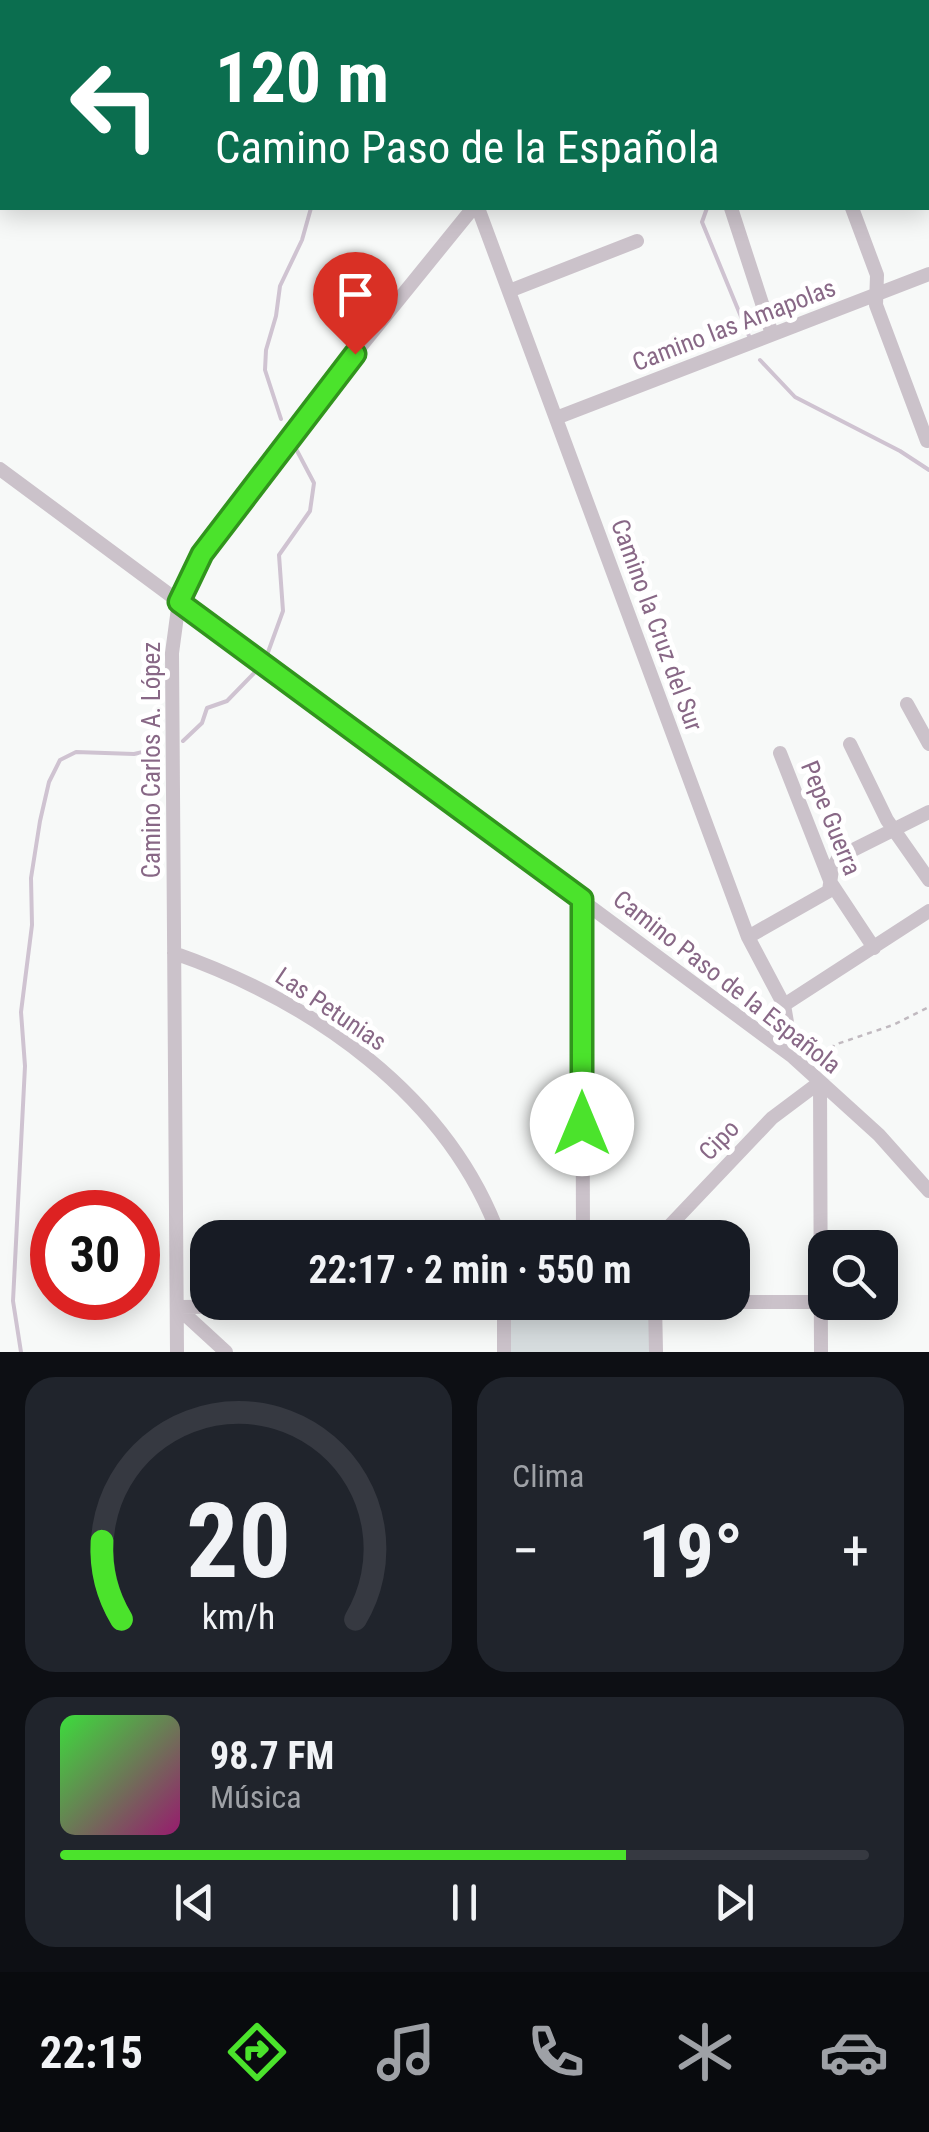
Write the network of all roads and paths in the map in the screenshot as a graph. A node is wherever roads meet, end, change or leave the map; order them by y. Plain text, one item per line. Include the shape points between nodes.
1 (474, 210) edge
2 (477, 210) edge
3 (731, 210) edge
4 (853, 210) edge
5 (637, 241) dead end
6 (929, 274) edge
7 (509, 291) junction
8 (878, 294) junction
9 (772, 334) junction
10 (556, 418) junction
11 (927, 441) edge
12 (0, 469) edge
13 (179, 602) junction
14 (907, 704) dead end
15 (850, 744) dead end
16 (929, 744) edge
17 (780, 753) dead end
18 (929, 812) edge
19 (897, 829) junction
20 (929, 880) edge
21 (831, 884) junction
22 (582, 899) junction
23 (929, 910) edge
24 (748, 937) junction
25 (874, 948) junction
26 (174, 953) junction
27 (784, 1005) junction
28 (929, 1007) edge
29 (794, 1057) junction
30 (820, 1082) junction
31 (929, 1191) edge
32 (494, 1220) edge
33 (583, 1220) edge
34 (675, 1220) edge
35 (821, 1230) edge
36 (750, 1302) edge
37 (808, 1302) edge
38 (177, 1307) junction
39 (190, 1307) edge
40 (504, 1320) edge
41 (655, 1320) edge
42 (821, 1320) edge
43 (176, 1352) edge
44 (226, 1352) edge
45 (504, 1352) edge
46 (656, 1352) edge
47 (821, 1352) edge

1 - 13 street, Camino Carlos A. López via 284,441 202,554
2 - 7 street, Camino la Cruz del Sur
3 - 9 street
4 - 8 street
5 - 7 street
6 - 8 street, Camino las Amapolas
7 - 10 street, Camino la Cruz del Sur
8 - 9 street, Camino las Amapolas
8 - 11 street via 876,305
9 - 10 street, Camino las Amapolas
10 - 24 street, Camino la Cruz del Sur
12 - 13 street, Camino Paso de la Española
13 - 22 street, Camino Paso de la Española
13 - 26 street, Camino Carlos A. López via 172,653
14 - 16 street
15 - 19 street
17 - 21 street, Pepe Guerra
18 - 19 street
19 - 20 street
19 - 21 street via 839,857
21 - 24 street
21 - 25 street, Pepe Guerra
22 - 29 street, Camino Paso de la Española
22 - 33 street
23 - 25 street
24 - 27 street, Camino la Cruz del Sur
25 - 27 street
26 - 32 street, Las Petunias via 237,975 347,1041 445,1138
26 - 38 street, Camino Carlos A. López
27 - 29 street, Camino la Cruz del Sur
28 - 30 path via 834,1044
29 - 30 street, Camino Paso de la Española
30 - 31 street, Camino Paso de la Española
30 - 34 street, Cipo via 764,1126
30 - 35 street
36 - 37 street
38 - 39 street
38 - 43 street, Camino Carlos A. López
38 - 44 street
40 - 45 street
41 - 46 street
42 - 47 street

